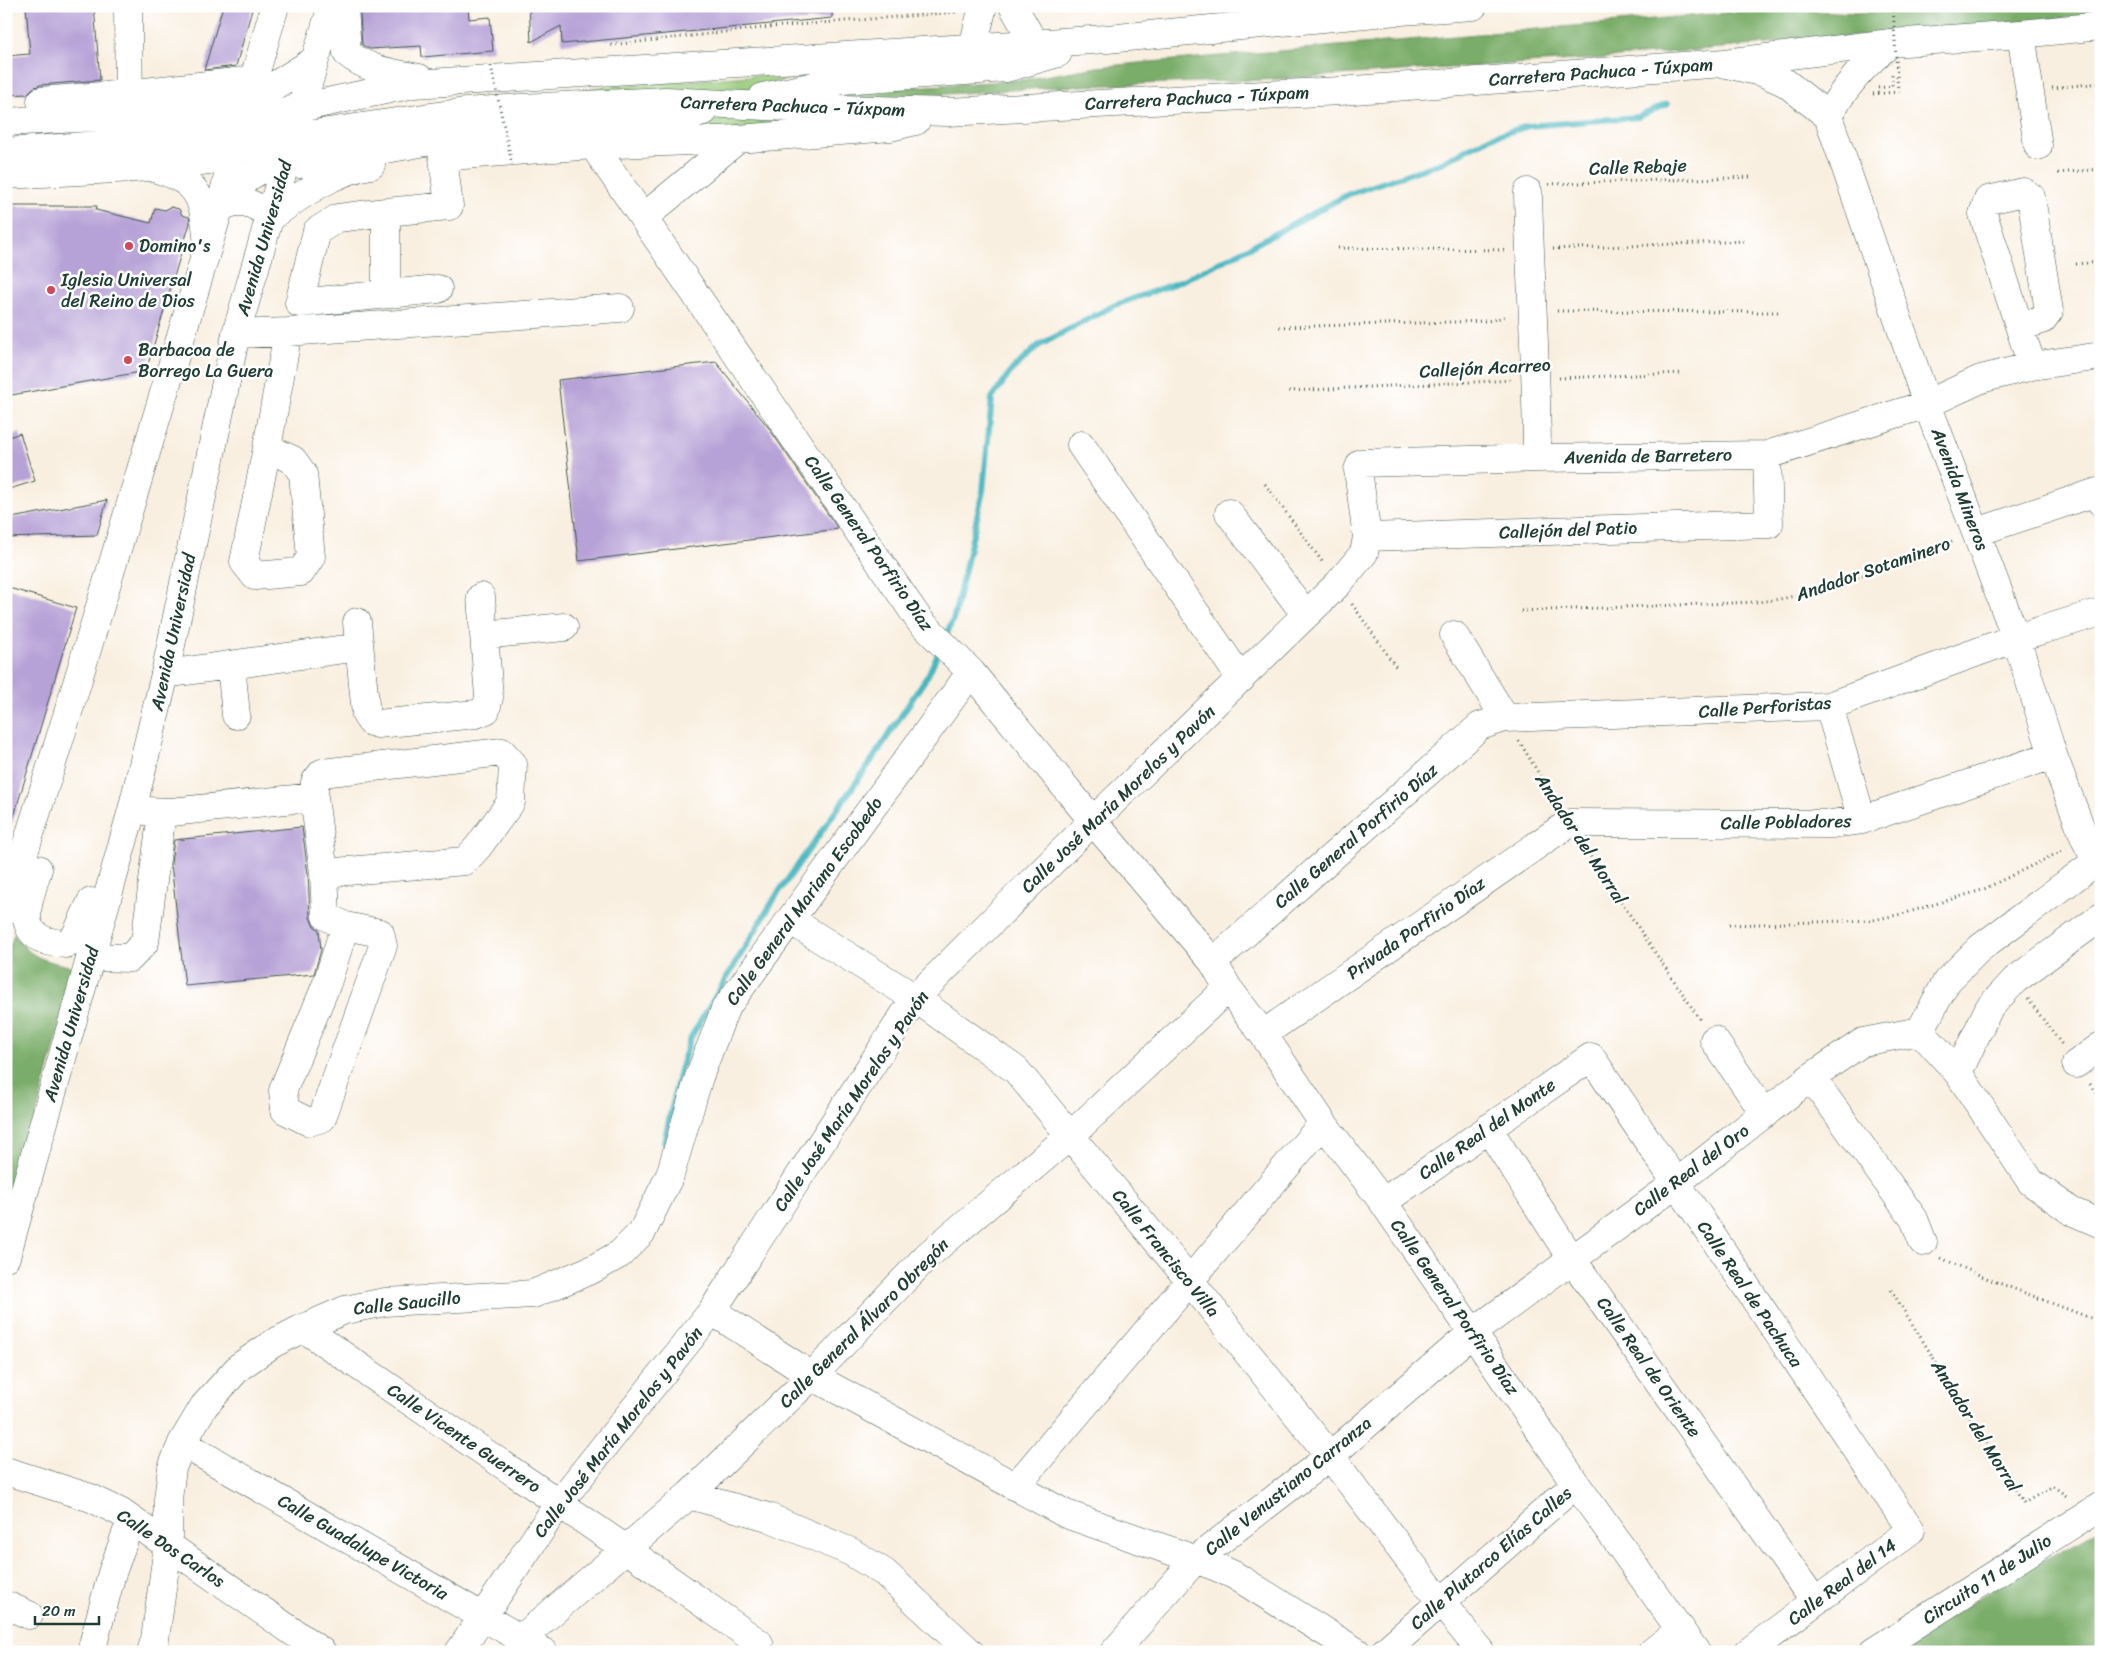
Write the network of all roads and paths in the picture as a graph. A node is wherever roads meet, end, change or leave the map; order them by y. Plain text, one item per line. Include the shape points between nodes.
1 (128, 6) edge
2 (275, 6) edge
3 (332, 6) edge
4 (344, 6) edge
5 (980, 6) edge
6 (1013, 6) edge
7 (1473, 6) edge
8 (1893, 6) edge
9 (1413, 8) edge
10 (1383, 9) edge
11 (1290, 14) edge
12 (2101, 26) edge
13 (2021, 34) junction
14 (266, 38) junction
15 (1107, 39) junction
16 (1034, 43) junction
17 (1891, 43) junction
18 (973, 47) junction
19 (316, 56) junction
20 (1724, 63) junction
21 (491, 66) dead end
22 (437, 82) junction
23 (2101, 83) edge
24 (1892, 86) dead end
25 (259, 88) junction
26 (2029, 90) junction
27 (6, 104) edge
28 (128, 105) junction
29 (728, 105) junction
30 (948, 112) junction
31 (1828, 116) junction
32 (6, 122) edge
33 (271, 138) junction
34 (738, 139) junction
35 (593, 146) junction
36 (2038, 146) dead end
37 (6, 152) edge
38 (442, 157) junction
39 (512, 164) dead end
40 (152, 167) junction
41 (2101, 169) edge
42 (2058, 173) dead end
43 (6, 175) edge
44 (1751, 178) dead end
45 (1528, 192) joint
46 (221, 203) junction
47 (386, 212) junction
48 (271, 217) junction
49 (643, 218) junction
50 (208, 245) junction
51 (2101, 262) edge
52 (2076, 264) dead end
53 (438, 289) dead end
54 (386, 294) junction
55 (620, 308) dead end
56 (2020, 327) junction
57 (288, 332) junction
58 (236, 334) junction
59 (2101, 356) edge
60 (2032, 366) junction
61 (1684, 373) dead end
62 (1537, 379) junction
63 (1289, 391) dead end
64 (1927, 404) junction
65 (1081, 445) dead end
66 (268, 448) dead end
67 (1767, 455) junction
68 (1538, 458) junction
69 (2099, 497) edge
70 (1229, 513) dead end
71 (1977, 532) junction
72 (1365, 545) junction
73 (481, 597) dead end
74 (1521, 611) dead end
75 (2101, 612) edge
76 (1306, 615) junction
77 (564, 627) dead end
78 (484, 635) junction
79 (1454, 635) dead end
80 (2016, 638) junction
81 (232, 665) junction
82 (966, 667) junction
83 (165, 674) junction
84 (1241, 679) junction
85 (72, 703) junction
86 (1829, 706) junction
87 (236, 715) dead end
88 (1505, 718) junction
89 (2053, 755) junction
90 (314, 797) junction
91 (132, 810) junction
92 (162, 812) junction
93 (1862, 820) junction
94 (1094, 821) junction
95 (1569, 823) junction
96 (2094, 852) edge
97 (324, 873) junction
98 (7, 905) edge
99 (2101, 917) edge
100 (790, 920) junction
101 (1729, 925) dead end
102 (345, 926) junction
103 (90, 957) junction
104 (1213, 962) junction
105 (2015, 980) junction
106 (1228, 988) junction
107 (915, 998) junction
108 (1920, 1031) junction
109 (1263, 1034) junction
110 (1714, 1040) joint
111 (2101, 1046) edge
112 (1591, 1057) joint
113 (2076, 1064) junction
114 (1958, 1073) junction
115 (1811, 1077) junction
116 (2101, 1099) edge
117 (1765, 1114) junction
118 (1323, 1123) junction
119 (1488, 1128) junction
120 (1070, 1136) junction
121 (1675, 1184) junction
122 (1383, 1202) junction
123 (2101, 1224) edge
124 (1923, 1242) joint
125 (6, 1257) edge
126 (1571, 1258) junction
127 (593, 1269) joint
128 (1190, 1281) junction
129 (1891, 1290) dead end
130 (712, 1311) junction
131 (2101, 1322) edge
132 (302, 1328) junction
133 (1473, 1332) junction
134 (812, 1376) junction
135 (182, 1443) junction
136 (1330, 1456) junction
137 (6, 1471) edge
138 (1576, 1484) junction
139 (2101, 1485) edge
140 (1016, 1486) junction
141 (689, 1495) junction
142 (559, 1503) junction
143 (2088, 1510) edge
144 (131, 1520) junction
145 (1911, 1530) joint
146 (168, 1546) junction
147 (626, 1548) junction
148 (1195, 1560) junction
149 (1440, 1601) junction
150 (1815, 1602) junction
151 (484, 1616) junction
152 (1681, 1629) junction
153 (759, 1643) dead end
154 (533, 1645) edge
155 (1471, 1648) edge
156 (91, 1652) edge
157 (151, 1652) edge
158 (322, 1652) edge
159 (459, 1652) edge
160 (970, 1652) edge
161 (1114, 1652) edge
162 (1357, 1652) edge
163 (1384, 1652) edge
164 (1652, 1652) edge
165 (1696, 1652) edge
166 (1748, 1652) edge
167 (1874, 1652) edge

1 - 28 street
2 - 14 street
3 - 19 street
4 - 22 street via 347,53 358,63
5 - 18 street via 982,10
6 - 16 street
7 - 9 street, Carretera Pachuca - Túxpam
8 - 24 path, bridge via 1898,92 1873,95 1872,88
9 - 10 street, Carretera Pachuca - Túxpam
10 - 11 street, Carretera Pachuca - Túxpam
11 - 15 street, Carretera Pachuca - Túxpam
12 - 13 street, Carretera Pachuca - Túxpam
13 - 17 street, Carretera Pachuca - Túxpam
13 - 26 street
14 - 19 street via 282,59
14 - 25 street, Avenida Universidad
15 - 16 street, Carretera Pachuca - Túxpam
15 - 29 street via 1006,68 843,80
16 - 18 street, Carretera Pachuca - Túxpam
17 - 20 street, Carretera Pachuca - Túxpam
17 - 31 street via 1855,75
18 - 22 street, Carretera Pachuca - Túxpam
19 - 25 street
19 - 33 street
20 - 30 street, Carretera Pachuca - Túxpam via 1340,91
20 - 31 street via 1786,82
21 - 39 path, bridge
22 - 33 street, Carretera Pachuca - Túxpam via 414,84
23 - 26 path
25 - 28 street via 232,107
25 - 33 street, Avenida Universidad
25 - 33 street
26 - 36 street
27 - 28 street
28 - 32 street
29 - 30 street, Carretera Pachuca - Túxpam
29 - 33 street, Carretera Pachuca - Túxpam via 666,101 465,112
30 - 34 street via 892,127
31 - 64 street, Avenida Mineros
33 - 37 street via 218,136
33 - 40 street via 217,159
33 - 46 street
33 - 46 street via 252,174
33 - 48 street, Avenida Universidad
34 - 35 street
34 - 49 street
35 - 38 street
35 - 49 street, Calle General Porfirio Díaz
38 - 47 street via 449,206
38 - 48 street via 362,166 316,186
40 - 43 street
40 - 50 street via 172,173 194,189 202,203
41 - 42 path
44 - 45 path, Calle Rebaje via 1549,184
45 - 62 street
46 - 48 street via 251,202
46 - 50 street
47 - 54 street
47 - 54 street via 338,218 317,232 299,303
48 - 58 street, Avenida Universidad
49 - 82 street, Calle General Porfirio Díaz via 920,622
50 - 85 street
51 - 52 path
53 - 54 street
55 - 57 street
56 - 56 street via 1983,214 1988,200 2024,192 2031,197 2049,311 2042,320
56 - 60 street
57 - 58 street
57 - 66 street
58 - 83 street, Avenida Universidad
59 - 60 street, Avenida de Barretero
60 - 64 street, Avenida de Barretero via 1981,379
61 - 62 path, Callejón Acarreo
62 - 63 path, Callejón Acarreo
62 - 68 street
64 - 67 street, Avenida de Barretero
64 - 71 street, Avenida Mineros
65 - 84 street
67 - 68 street, Avenida de Barretero
67 - 72 street, Callejón del Patio via 1769,524
68 - 72 street, Avenida de Barretero via 1361,463 1358,470
69 - 71 street
70 - 76 street
71 - 74 path, Andador Sotaminero via 1784,600
71 - 80 street, Avenida Mineros
72 - 76 street, Calle José María Morelos y Pavón via 1338,584
73 - 78 street
75 - 80 street, Calle Perforistas
76 - 84 street, Calle José María Morelos y Pavón
77 - 78 street
78 - 81 street via 489,697 486,710 476,714 371,722 366,715 358,634
79 - 88 street
80 - 86 street, Calle Perforistas
80 - 89 street, Avenida Mineros
81 - 83 street
81 - 87 street
82 - 94 street, Calle General Porfirio Díaz
82 - 100 street, Calle General Mariano Escobedo
83 - 91 street, Avenida Universidad
84 - 94 street, Calle José María Morelos y Pavón
85 - 91 street via 75,747 28,902 26,924 33,935 51,943 66,944 75,937 108,854
85 - 98 street
86 - 88 street, Calle Perforistas
86 - 93 street
88 - 95 path, Andador del Morral
88 - 104 street, Calle General Porfirio Díaz via 1480,726
89 - 93 street, Calle Pobladores
89 - 96 street, Avenida Mineros
90 - 92 street
90 - 97 street
90 - 97 street via 315,782 322,773 502,752 513,764 511,802 465,861
91 - 92 street
91 - 103 street, Avenida Universidad
92 - 103 street via 145,942 130,958
93 - 95 street, Calle Pobladores via 1831,824
94 - 104 street, Calle General Porfirio Díaz
94 - 107 street, Calle José María Morelos y Pavón
95 - 109 street, Privada Porfirio Díaz
95 - 110 path, Andador del Morral
96 - 101 path via 1982,890 1873,920
96 - 108 street via 1980,948 1947,981
97 - 102 street via 326,916
99 - 105 street
100 - 107 street, Calle Francisco Villa
100 - 127 street, Calle General Mariano Escobedo via 725,1009 699,1077 670,1175 642,1232 620,1254
102 - 102 street via 283,1090 285,1110 309,1122 322,1118 383,946 380,933
103 - 125 street, Avenida Universidad
104 - 106 street, Calle General Porfirio Díaz
105 - 113 path
105 - 114 street via 1989,1008
106 - 109 street, Calle General Porfirio Díaz
106 - 120 street, Calle General Álvaro Obregón
107 - 120 street, Calle Francisco Villa via 1016,1070
107 - 130 street, Calle José María Morelos y Pavón
108 - 114 street
108 - 115 street, Calle Real del Oro via 1862,1042
109 - 118 street, Calle General Porfirio Díaz
110 - 117 street
111 - 113 street
112 - 119 street, Calle Real del Monte
112 - 121 street, Calle Real de Pachuca
113 - 116 path
114 - 123 street via 2031,1182 2071,1211
115 - 117 street, Calle Real del Oro
115 - 124 street via 1914,1220
117 - 121 street, Calle Real del Oro
118 - 122 street, Calle General Porfirio Díaz
118 - 128 street
119 - 122 street, Calle Real del Monte
119 - 126 street, Calle Real de Oriente
120 - 128 street, Calle Francisco Villa
120 - 134 street, Calle General Álvaro Obregón via 928,1255
121 - 126 street, Calle Real del Oro
121 - 145 street, Calle Real de Pachuca
122 - 133 street, Calle General Porfirio Díaz
124 - 131 path via 1932,1253 1991,1280
126 - 133 street, Calle Real del Oro
126 - 150 street, Calle Real de Oriente
127 - 132 street, Calle Saucillo via 533,1294 385,1302 345,1310
128 - 136 street, Calle Francisco Villa
128 - 140 street
129 - 143 path, Andador del Morral via 2024,1503 2053,1486
130 - 134 street
130 - 142 street, Calle José María Morelos y Pavón
132 - 135 street, Calle Saucillo via 239,1367 204,1406
132 - 142 street, Calle Vicente Guerrero
133 - 136 street, Calle Venustiano Carranza
133 - 138 street, Calle General Porfirio Díaz
134 - 140 street
134 - 141 street, Calle General Álvaro Obregón
135 - 146 street, Calle Saucillo via 172,1468
135 - 151 street, Calle Guadalupe Victoria
136 - 148 street, Calle Venustiano Carranza
136 - 149 street, Calle Francisco Villa
137 - 144 street, Calle Dos Carlos via 91,1498
138 - 149 street, Calle Plutarco Elías Calles
138 - 152 street, Calle General Porfirio Díaz
139 - 143 street, Circuito 11 de Julio
140 - 148 street via 1066,1514
141 - 147 street, Calle General Álvaro Obregón
141 - 160 street via 768,1517 851,1552 885,1573
142 - 147 street, Calle Vicente Guerrero
142 - 151 street, Calle José María Morelos y Pavón
143 - 167 street, Circuito 11 de Julio
144 - 146 street, Calle Dos Carlos
144 - 156 street via 112,1573
145 - 150 street, Calle Real del 14
146 - 157 street, Calle Saucillo
146 - 158 street, Calle Dos Carlos
147 - 153 street, Calle Vicente Guerrero
147 - 154 street, Calle General Álvaro Obregón
148 - 161 street, Calle Venustiano Carranza
148 - 162 street via 1234,1575
149 - 155 street, Calle Francisco Villa
149 - 163 street, Calle Plutarco Elías Calles
150 - 166 street, Calle Real del 14
151 - 154 street, Calle Guadalupe Victoria
151 - 159 street
152 - 164 street
152 - 165 street, Calle General Porfirio Díaz

